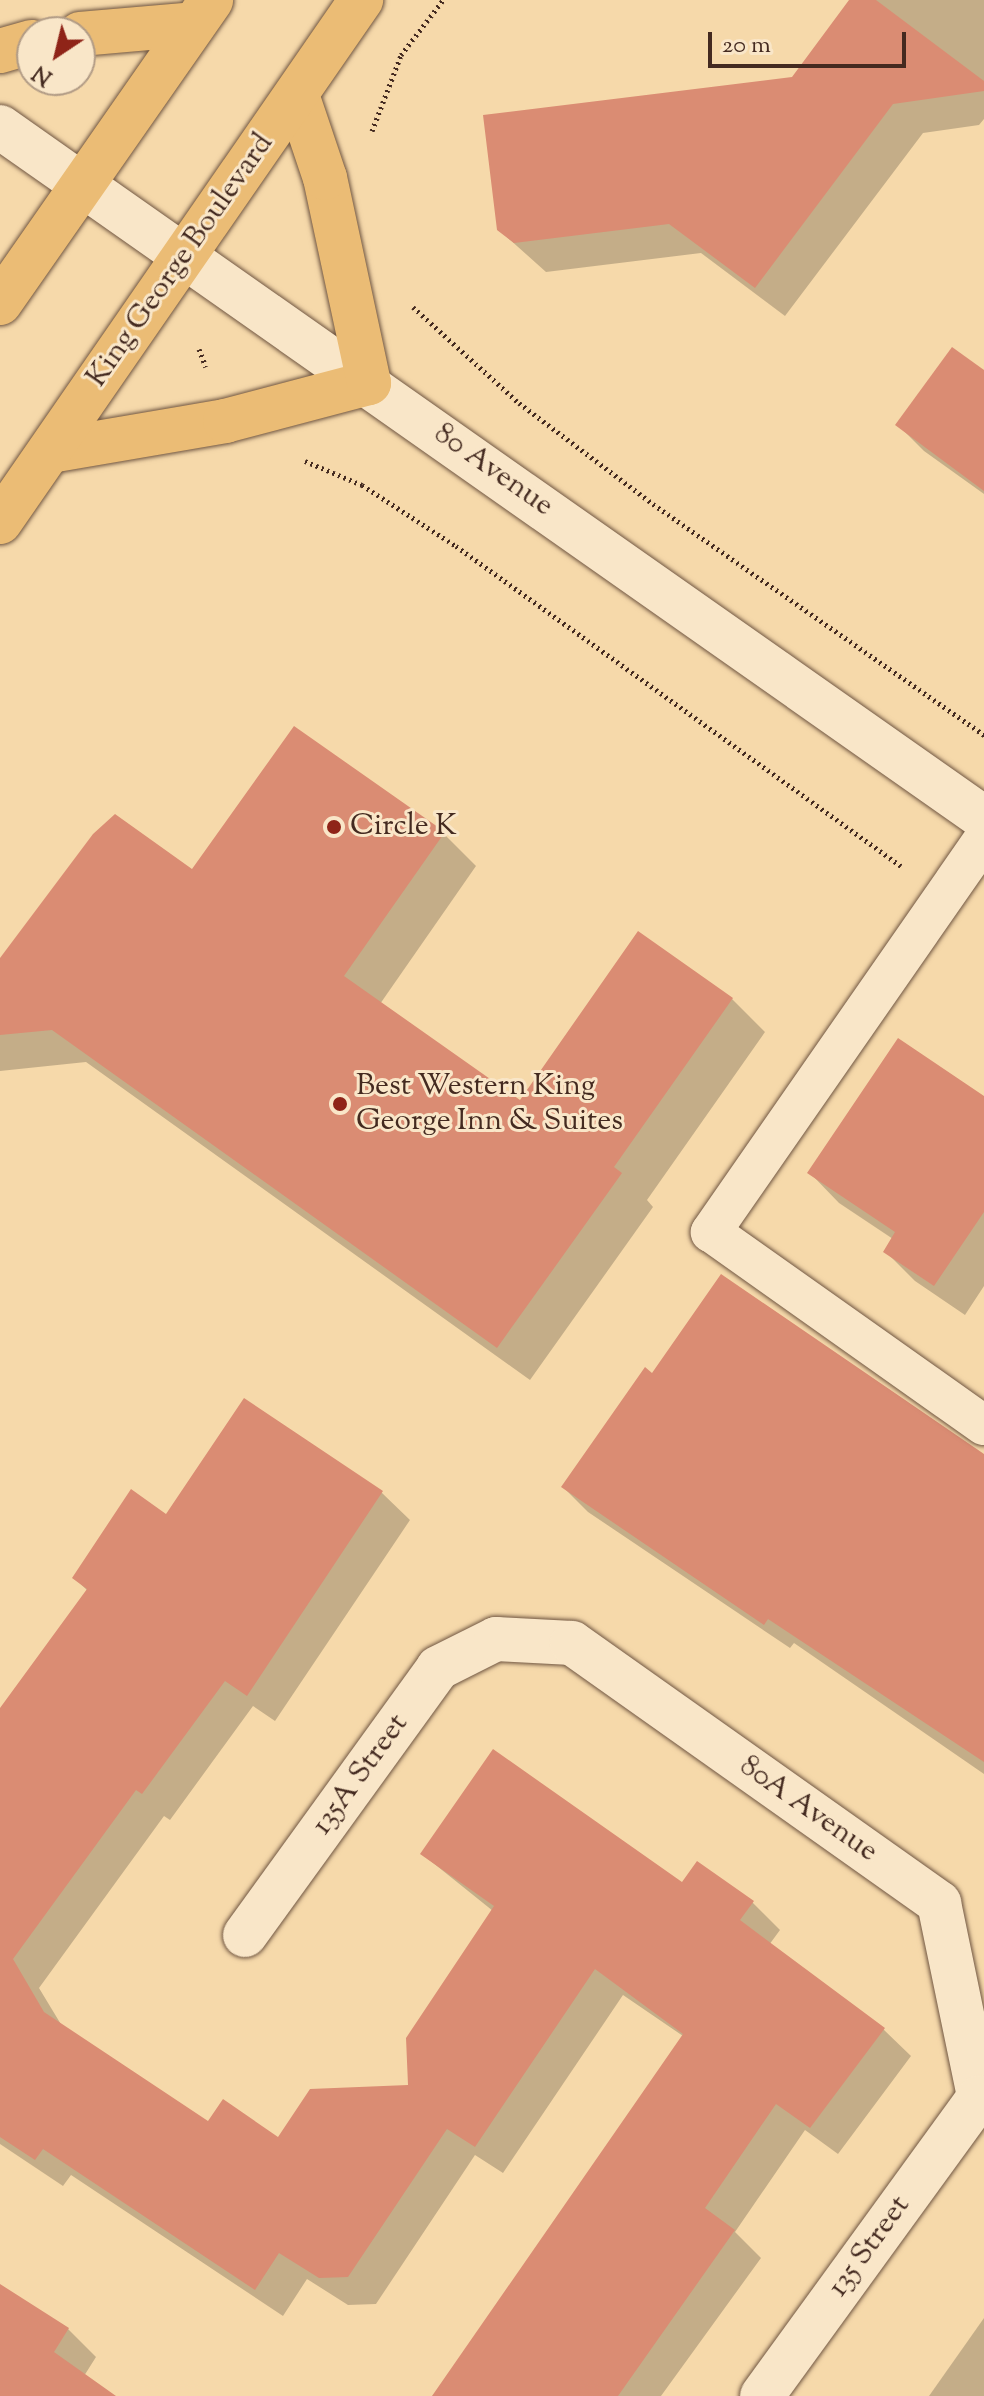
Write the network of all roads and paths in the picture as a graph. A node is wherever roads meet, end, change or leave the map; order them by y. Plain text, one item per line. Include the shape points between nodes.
1 (361, 0) edge
2 (443, 0) edge
3 (202, 12) edge
4 (96, 31) edge
5 (297, 95) junction
6 (0, 127) edge
7 (368, 145) dead end
8 (84, 186) junction
9 (184, 256) junction
10 (409, 302) dead end
11 (0, 303) edge
12 (369, 383) junction
13 (50, 451) junction
14 (299, 458) dead end
15 (0, 522) edge
16 (984, 735) edge
17 (984, 818) edge
18 (984, 839) edge
19 (915, 876) dead end
20 (984, 1425) edge
21 (496, 1639) joint
22 (245, 1935) dead end
23 (981, 2099) edge
24 (762, 2396) edge

1 - 5 main road, King George Boulevard
2 - 7 path via 401,55
3 - 4 main road
3 - 8 main road
5 - 9 main road, King George Boulevard
5 - 12 main road via 325,178
6 - 8 street, 80 Avenue
8 - 9 street, 80 Avenue
8 - 11 main road
9 - 12 street, 80 Avenue
9 - 13 main road, King George Boulevard
10 - 16 path via 519,403 653,504
12 - 13 main road via 225,421
12 - 17 street, 80 Avenue
13 - 15 main road, King George Boulevard
14 - 19 path via 362,485 456,546
18 - 20 lane via 711,1232
21 - 22 street, 135A Street via 438,1668
21 - 23 street, 80A Avenue via 572,1643 939,1903
23 - 24 street, 135 Street

